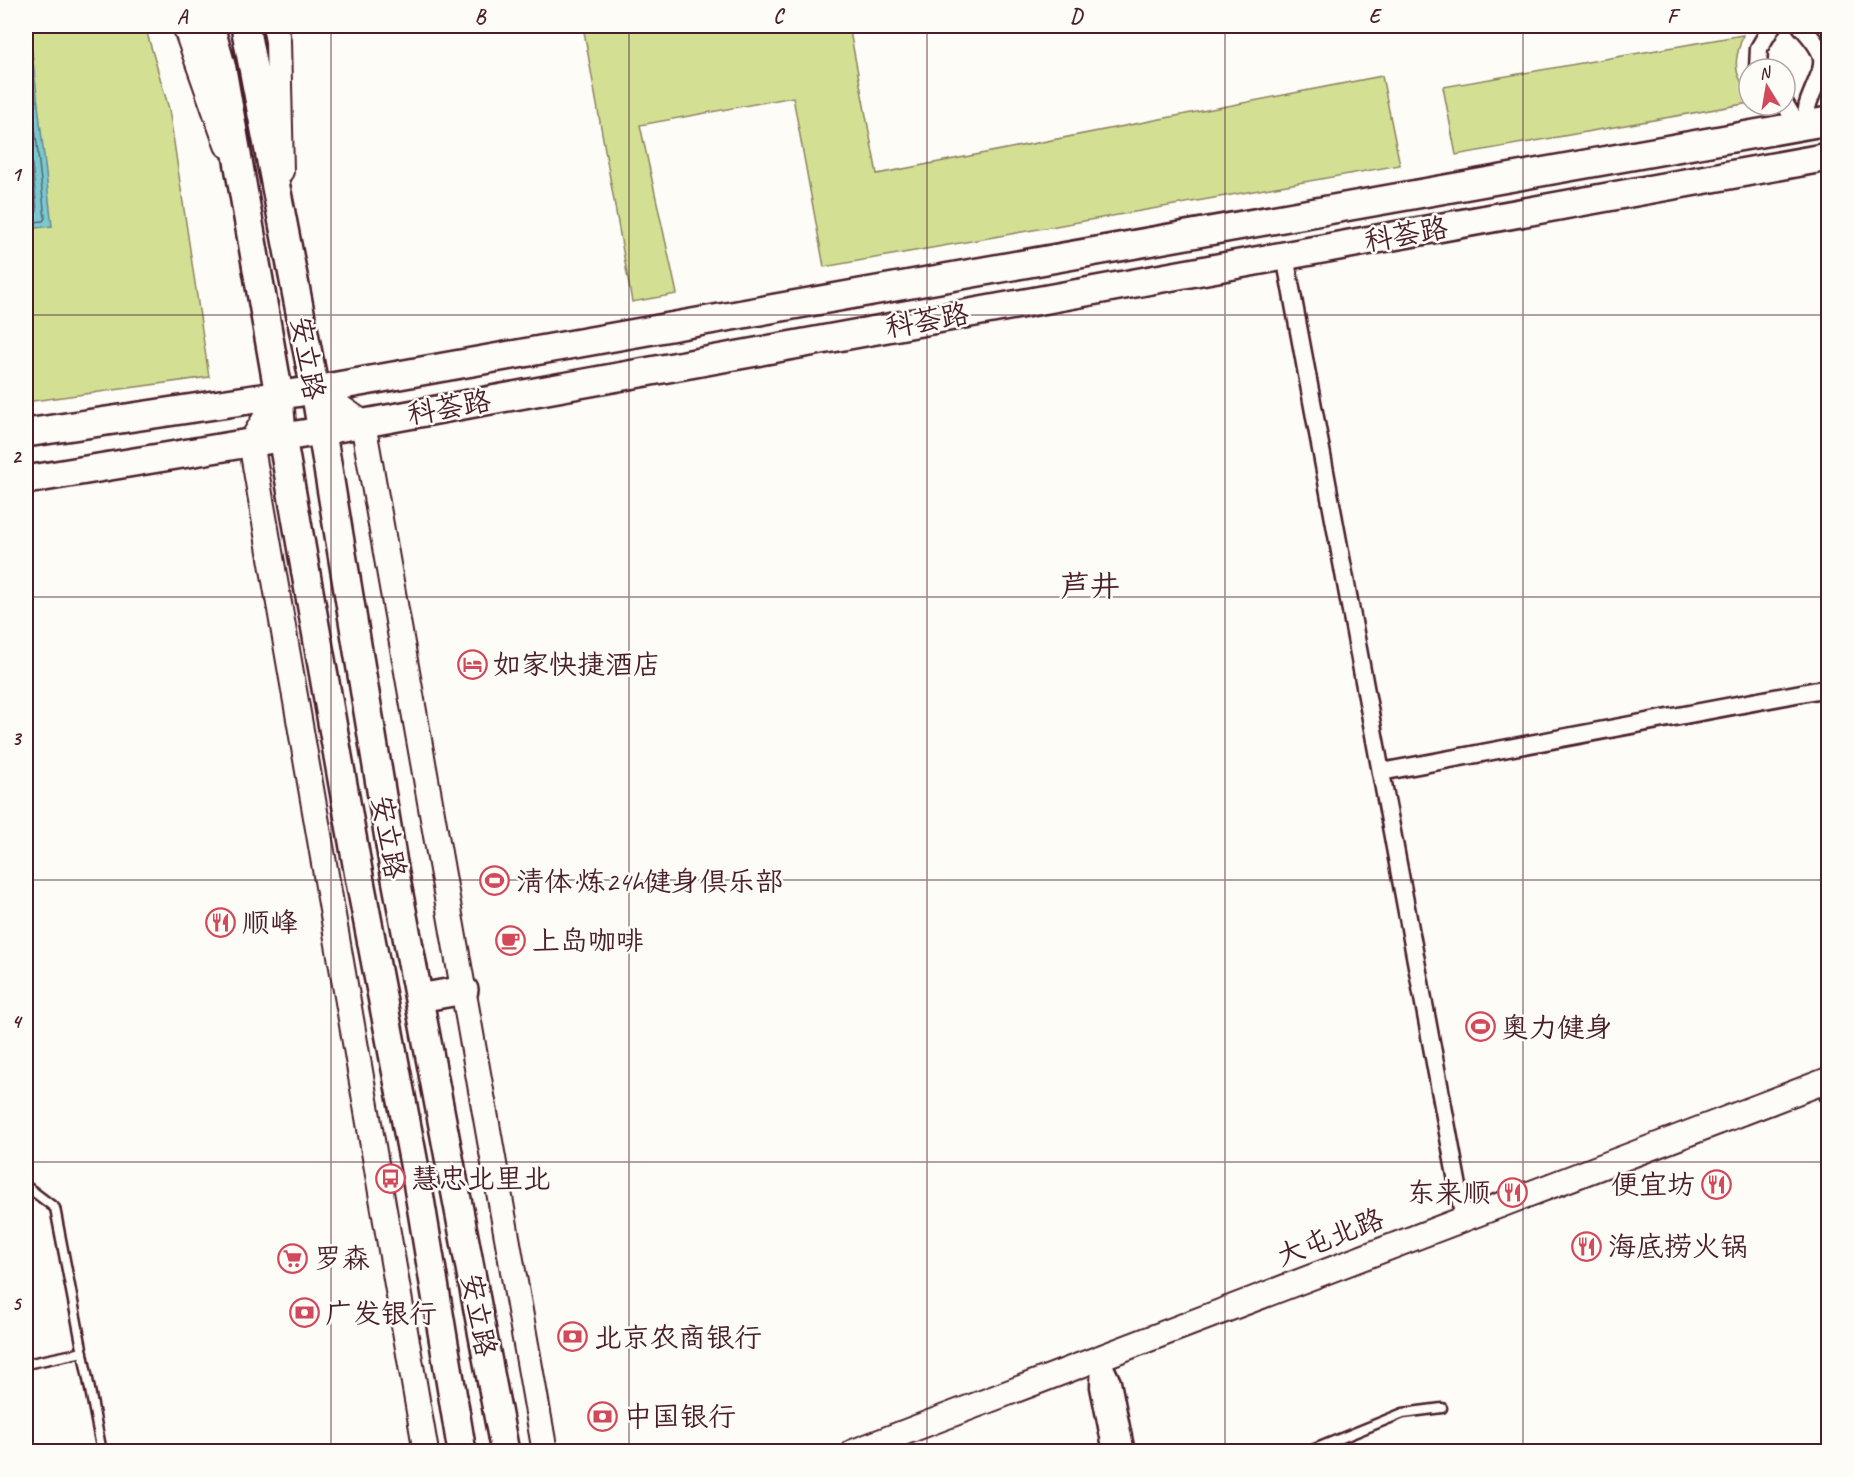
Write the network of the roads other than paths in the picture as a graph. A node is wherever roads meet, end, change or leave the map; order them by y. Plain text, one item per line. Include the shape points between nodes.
1 (185, 26) edge
2 (210, 26) edge
3 (245, 26) edge
4 (275, 26) edge
5 (1772, 26) edge
6 (1801, 26) edge
7 (1759, 57) edge
8 (1804, 119) edge
9 (1828, 159) edge
10 (243, 191) junction
11 (283, 221) junction
12 (1285, 256) junction
13 (315, 390) junction
14 (279, 395) junction
15 (363, 423) junction
16 (321, 430) junction
17 (26, 433) edge
18 (282, 437) junction
19 (251, 442) junction
20 (26, 480) edge
21 (1828, 688) edge
22 (1381, 772) junction
23 (464, 990) junction
24 (419, 998) junction
25 (1824, 1081) edge
26 (1828, 1106) edge
27 (26, 1186) edge
28 (1464, 1219) junction
29 (82, 1352) junction
30 (1100, 1356) junction
31 (26, 1364) edge
32 (1442, 1408) dead end
33 (102, 1452) edge
34 (426, 1452) edge
35 (462, 1452) edge
36 (505, 1452) edge
37 (545, 1452) edge
38 (854, 1452) edge
39 (1112, 1452) edge
40 (1126, 1452) edge
41 (1307, 1452) edge

1 - 10 street, 安立路
2 - 10 main road, 安立路 via 222,69
3 - 11 main road, 安立路
4 - 11 street, 安立路
5 - 7 street via 1759,48
6 - 8 street via 1816,42 1823,59
8 - 13 main road, 科荟路
9 - 12 main road, 科荟路
10 - 14 main road, 安立路
11 - 13 main road, 安立路
12 - 15 main road, 科荟路
12 - 22 street
13 - 14 main road, 科荟路
13 - 15 street
13 - 16 main road, 安立路
14 - 17 main road, 科荟路
14 - 18 main road, 安立路
14 - 19 street, 安立路
15 - 16 main road, 科荟路
15 - 23 street, 安立路
16 - 18 main road, 科荟路
16 - 24 main road, 安立路
18 - 19 main road, 科荟路
18 - 35 main road, 安立路 via 415,1168
19 - 20 main road, 科荟路
19 - 34 street
21 - 22 street
22 - 28 street
23 - 24 main road
23 - 37 street, 安立路
24 - 36 main road, 安立路
25 - 26 lane
25 - 28 street, 大屯北路
27 - 29 lane via 55,1208
28 - 30 street, 大屯北路
29 - 31 lane
29 - 33 lane
30 - 38 street, 大屯北路
30 - 39 street via 1099,1387
30 - 40 street via 1112,1382
32 - 41 lane via 1403,1413

